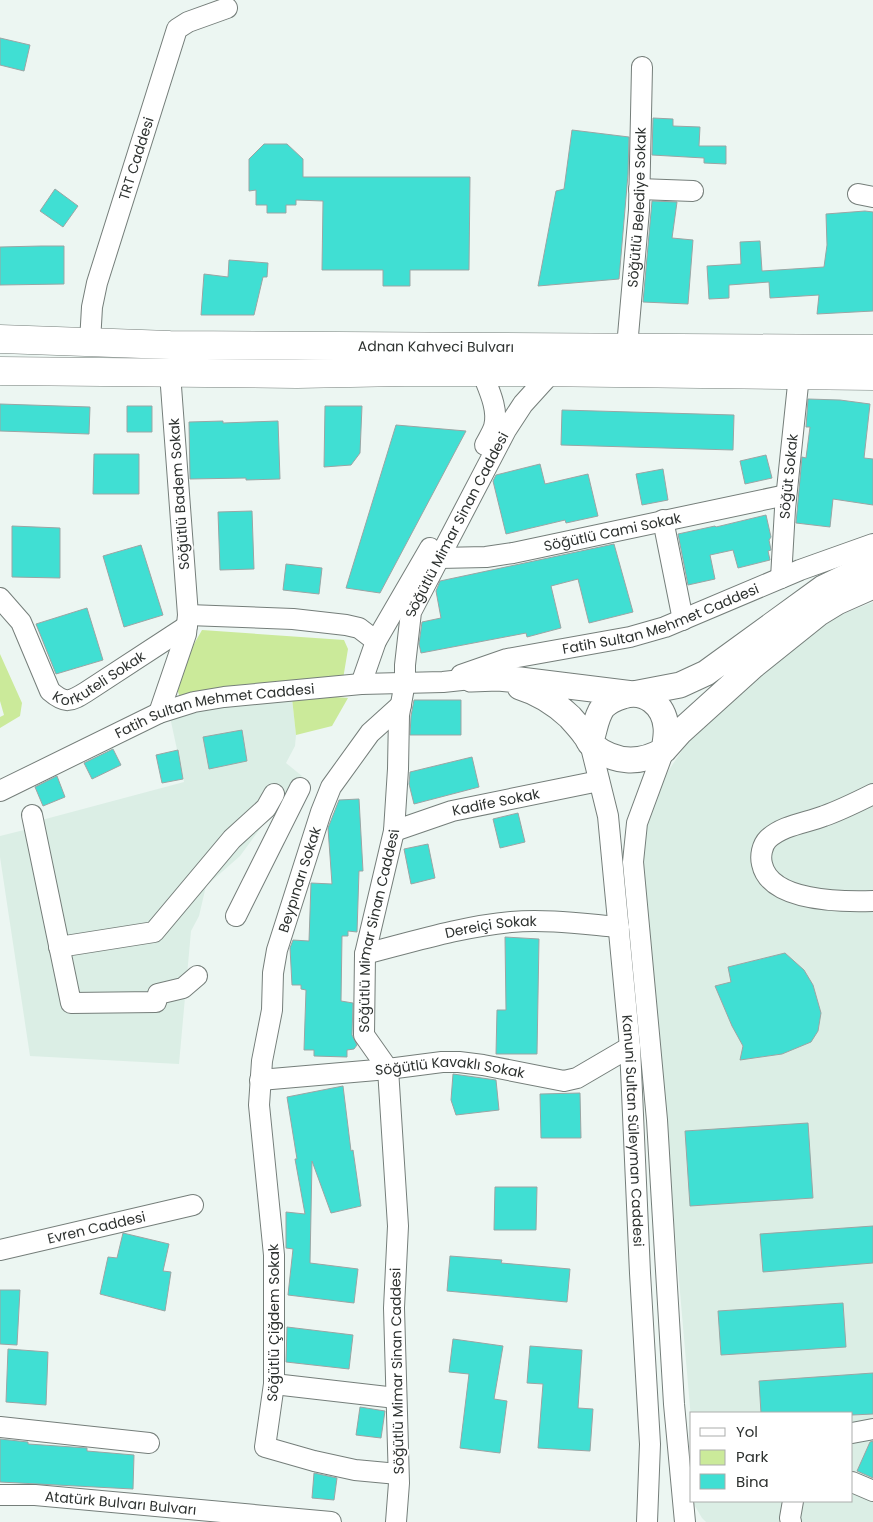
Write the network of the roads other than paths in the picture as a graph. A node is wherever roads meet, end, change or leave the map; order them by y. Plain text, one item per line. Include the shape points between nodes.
1 (227, 8) dead end
2 (642, 67) dead end
3 (640, 189) junction
4 (693, 191) dead end
5 (0, 339) edge
6 (90, 342) junction
7 (627, 347) junction
8 (873, 349) edge
9 (0, 371) edge
10 (170, 372) junction
11 (482, 372) junction
12 (552, 372) junction
13 (800, 375) junction
14 (873, 376) edge
15 (786, 495) junction
16 (663, 520) junction
17 (873, 544) edge
18 (439, 558) junction
19 (873, 564) edge
20 (781, 578) junction
21 (873, 586) edge
22 (0, 598) edge
23 (188, 620) junction
24 (683, 620) junction
25 (376, 641) junction
26 (471, 679) junction
27 (405, 682) junction
28 (443, 682) junction
29 (361, 684) junction
30 (633, 694) junction
31 (401, 705) junction
32 (159, 713) junction
33 (590, 743) junction
34 (664, 750) junction
35 (599, 781) junction
36 (300, 788) dead end
37 (0, 790) edge
38 (274, 794) dead end
39 (873, 794) edge
40 (32, 815) dead end
41 (394, 831) junction
42 (873, 901) edge
43 (236, 916) dead end
44 (619, 927) junction
45 (59, 947) junction
46 (365, 954) junction
47 (197, 976) dead end
48 (630, 1047) junction
49 (388, 1069) junction
50 (260, 1080) junction
51 (193, 1205) dead end
52 (0, 1250) edge
53 (274, 1384) junction
54 (396, 1398) junction
55 (0, 1426) edge
56 (873, 1429) edge
57 (853, 1433) edge
58 (149, 1444) dead end
59 (398, 1474) junction
60 (853, 1482) edge
61 (873, 1490) edge
62 (0, 1495) edge
63 (793, 1502) edge
64 (0, 1506) edge
65 (201, 1522) edge
66 (331, 1522) edge
67 (396, 1522) edge
68 (648, 1522) edge
69 (686, 1522) edge
70 (792, 1522) edge

1 - 6 street, TRT Caddesi via 177,29 97,283
2 - 3 street, Söğütlü Belediye Sokak
3 - 4 street
3 - 7 street, Söğütlü Belediye Sokak
5 - 6 highway, Adnan Kahveci Bulvarı
6 - 7 highway, Adnan Kahveci Bulvarı
7 - 8 highway, Adnan Kahveci Bulvarı
9 - 10 highway, Adnan Kahveci Bulvarı
10 - 11 highway, Adnan Kahveci Bulvarı
10 - 23 street, Söğütlü Badem Sokak
11 - 12 highway, Adnan Kahveci Bulvarı
11 - 25 street, Söğütlü Mimar Sinan Caddesi via 496,416 494,428 445,522
12 - 13 highway, Adnan Kahveci Bulvarı
12 - 18 street, Söğütlü Mimar Sinan Caddesi via 523,404 506,430
13 - 14 highway, Adnan Kahveci Bulvarı
13 - 15 street, Söğüt Sokak
15 - 16 street, Söğütlü Cami Sokak
15 - 20 street, Söğüt Sokak
16 - 18 street, Söğütlü Cami Sokak via 513,553
16 - 24 street
17 - 20 street, Fatih Sultan Mehmet Caddesi
18 - 27 street, Söğütlü Mimar Sinan Caddesi via 411,612
19 - 30 main road, Fatih Sultan Mehmet Caddesi via 823,588 706,673 680,685
20 - 24 street, Fatih Sultan Mehmet Caddesi
21 - 34 main road, Fatih Sultan Mehmet Caddesi via 819,613 753,666
22 - 23 street, Korkuteli Sokak via 21,622 50,691 64,701 74,700
23 - 25 street via 293,619 359,628
23 - 32 street, Söğütlü Badem Sokak
24 - 28 street, Fatih Sultan Mehmet Caddesi via 630,637 507,658
25 - 29 street, Söğütlü Mimar Sinan Caddesi
26 - 28 street, Fatih Sultan Mehmet Caddesi
26 - 30 main road, Fatih Sultan Mehmet Caddesi via 520,680
26 - 33 main road, Fatih Sultan Mehmet Caddesi via 518,687 541,695 570,718
27 - 28 street, Fatih Sultan Mehmet Caddesi
27 - 29 street, Fatih Sultan Mehmet Caddesi
27 - 31 street, Söğütlü Mimar Sinan Caddesi
29 - 32 street, Fatih Sultan Mehmet Caddesi via 224,697
30 - 33 main road, Fatih Sultan Mehmet Caddesi via 605,705 598,714
30 - 34 main road, Fatih Sultan Mehmet Caddesi via 653,701 664,716
31 - 41 street, Söğütlü Mimar Sinan Caddesi
31 - 50 street, Beypınarı Sokak via 370,733 355,753 331,787 321,812 277,950 272,1010
32 - 37 street, Fatih Sultan Mehmet Caddesi
33 - 34 main road, Fatih Sultan Mehmet Caddesi via 607,754 629,761
33 - 35 street, Kanuni Sultan Süleyman Caddesi
34 - 69 street, Kanuni Sultan Süleyman Caddesi via 637,823 633,862 657,1120 674,1404
35 - 41 street, Kadife Sokak via 452,812
35 - 44 street, Kanuni Sultan Süleyman Caddesi via 608,816
36 - 43 street
38 - 45 street via 266,808 232,839 154,932
39 - 42 street via 822,817 777,832 766,840 761,860 769,879 787,890 820,898
40 - 45 street
41 - 46 street, Söğütlü Mimar Sinan Caddesi
44 - 46 street, Dereiçi Sokak via 569,922 512,922
44 - 48 street, Kanuni Sultan Süleyman Caddesi
45 - 47 street via 71,1004 156,1002 158,994 183,988
46 - 49 street, Söğütlü Mimar Sinan Caddesi via 364,1034
48 - 49 street, Söğütlü Kavaklı Sokak via 577,1078 564,1081 459,1062
48 - 68 street, Kanuni Sultan Süleyman Caddesi via 650,1444
49 - 50 street, Söğütlü Kavaklı Sokak
49 - 54 street, Söğütlü Mimar Sinan Caddesi via 398,1226 394,1308
50 - 53 street, Söğütlü Çiğdem Sokak via 260,1131 274,1255
51 - 52 street, Evren Caddesi
53 - 54 street
53 - 59 street, Söğütlü Çiğdem Sokak via 265,1447 355,1470
54 - 59 street, Söğütlü Mimar Sinan Caddesi
55 - 58 street
56 - 57 street
59 - 67 street, Söğütlü Mimar Sinan Caddesi
60 - 61 street
62 - 66 street, Atatürk Bulvarı Bulvarı via 35,1495
63 - 70 street
64 - 65 street, Atatürk Bulvarı Bulvarı via 41,1506

